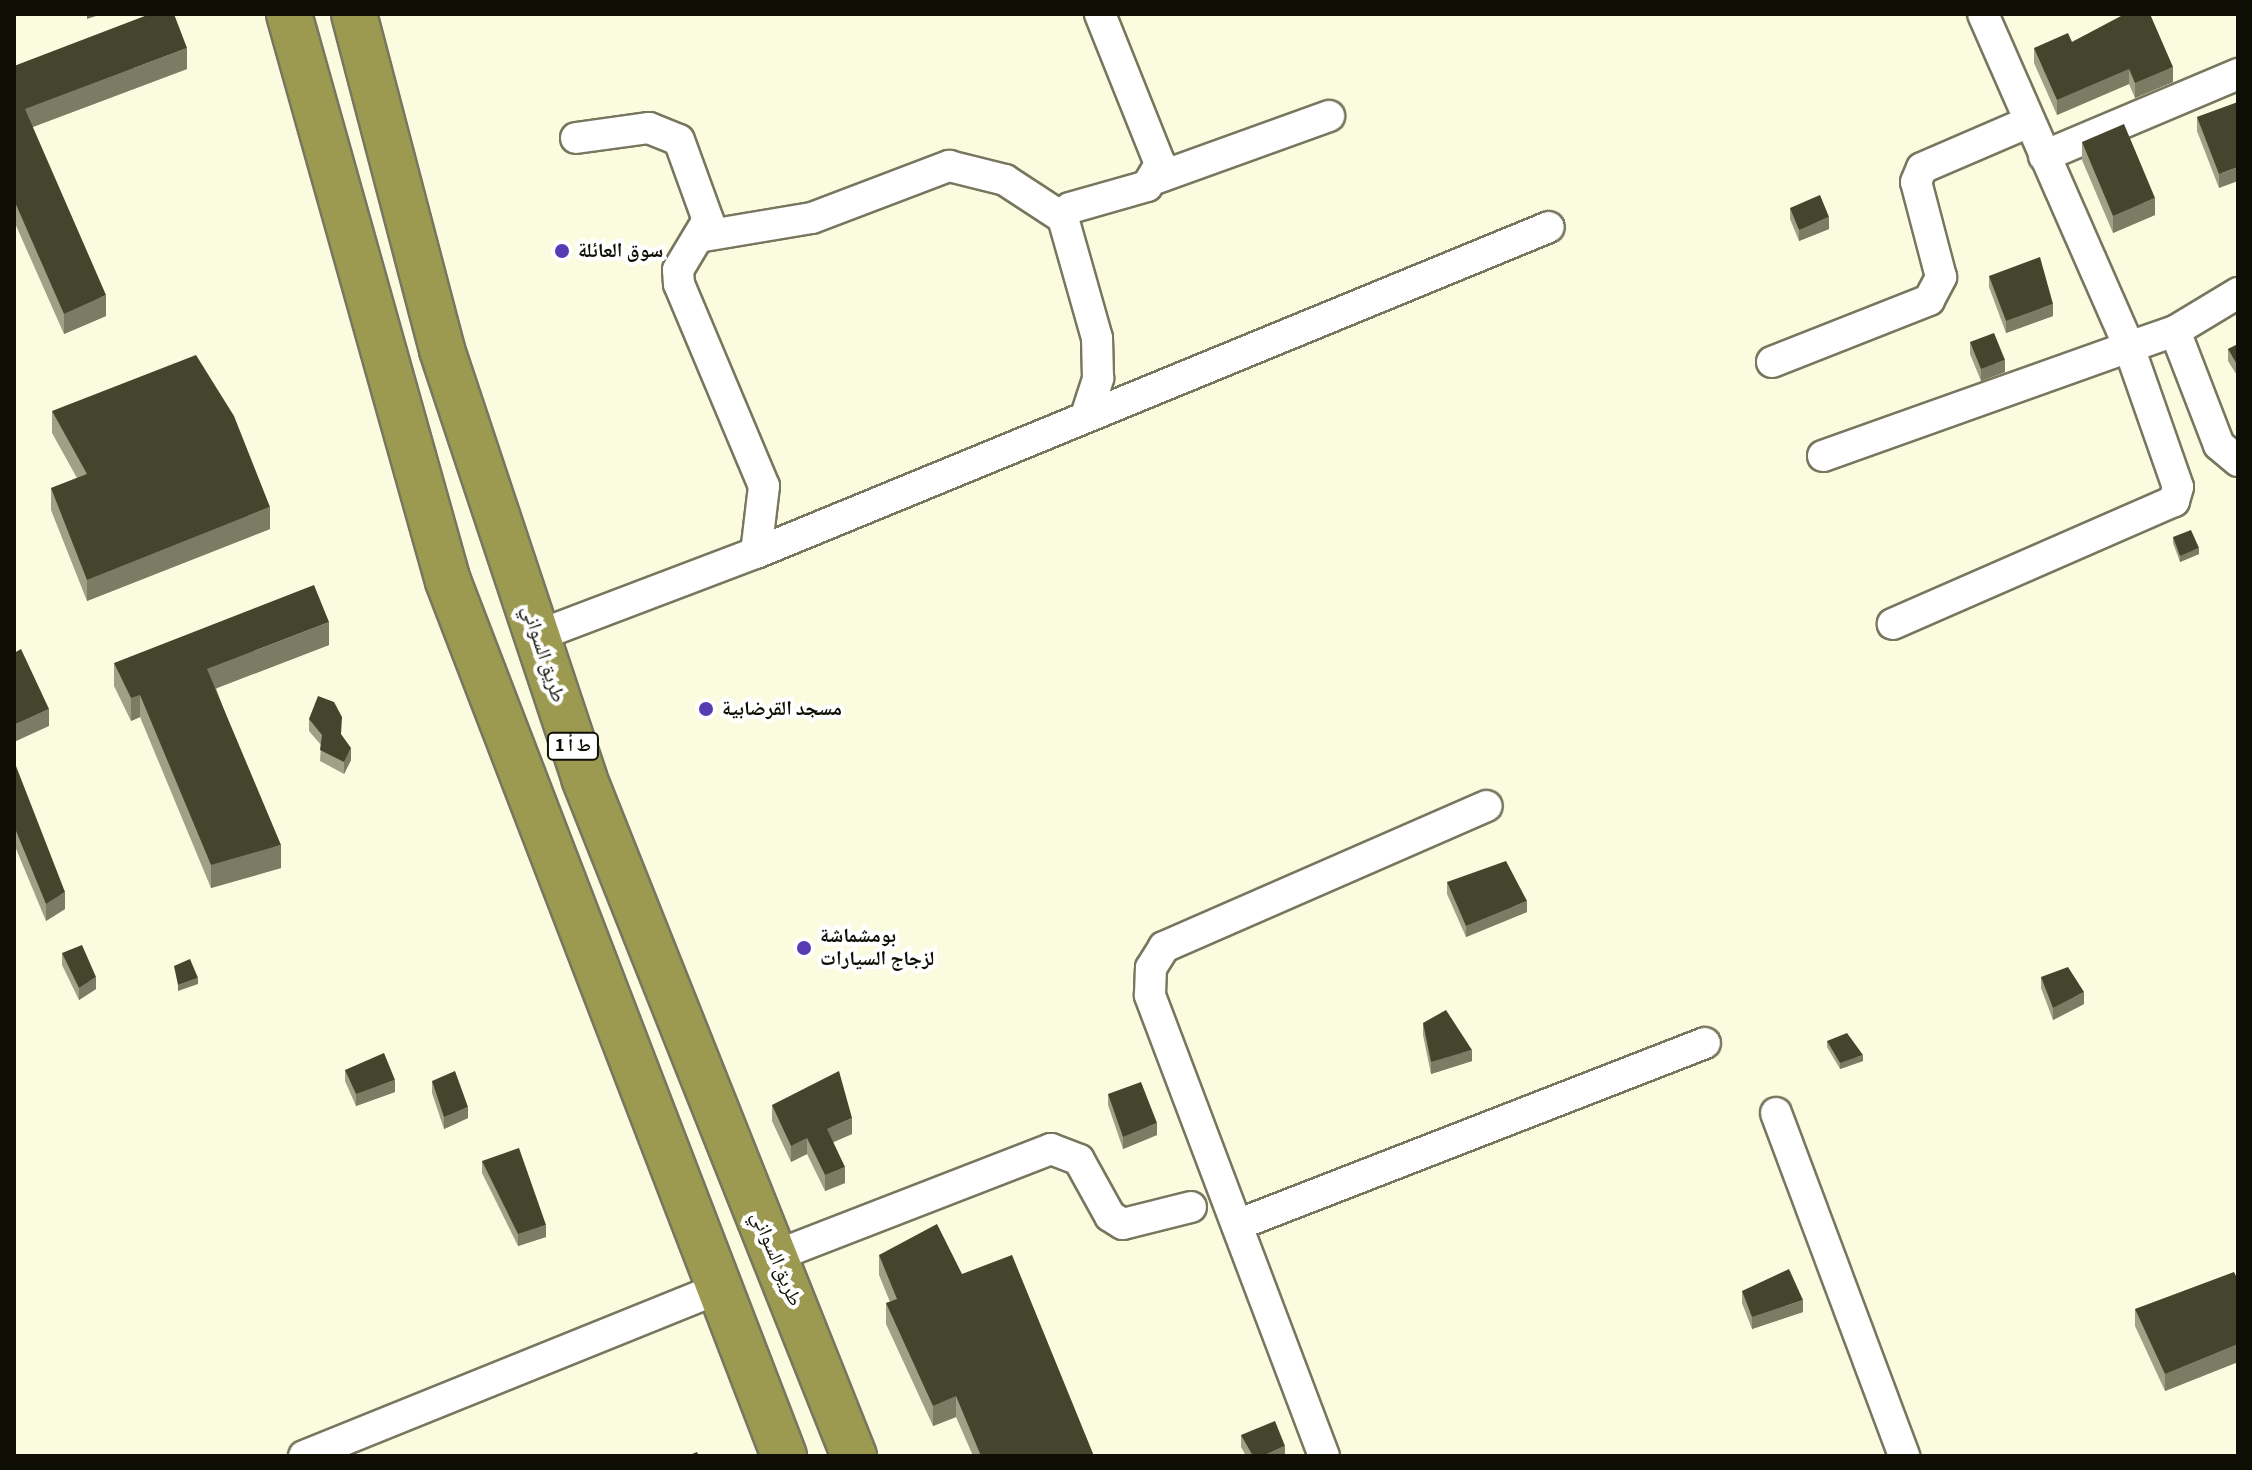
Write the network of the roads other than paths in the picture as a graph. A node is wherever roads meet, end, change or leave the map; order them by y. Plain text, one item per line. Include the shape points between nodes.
1 (289, 14) edge
2 (354, 14) edge
3 (1100, 14) edge
4 (1983, 14) edge
5 (2238, 74) edge
6 (1329, 116) dead end
7 (2029, 122) junction
8 (576, 138) dead end
9 (2044, 156) junction
10 (1157, 178) junction
11 (1063, 218) junction
12 (1549, 227) dead end
13 (704, 236) junction
14 (2238, 293) edge
15 (2175, 331) junction
16 (2129, 347) junction
17 (1772, 362) dead end
18 (1086, 416) junction
19 (1823, 456) dead end
20 (2238, 461) edge
21 (756, 553) junction
22 (1893, 624) dead end
23 (537, 636) junction
24 (1486, 806) dead end
25 (1705, 1043) dead end
26 (1776, 1113) dead end
27 (1191, 1207) dead end
28 (1237, 1225) junction
29 (775, 1256) junction
30 (719, 1288) junction
31 (304, 1456) edge
32 (784, 1456) edge
33 (854, 1456) edge
34 (1324, 1456) edge
35 (1904, 1456) edge

1 - 30 highway, ط أ 1 via 448,581
2 - 23 highway, طريق السواني / ط أ 1 via 442,350
3 - 10 street via 1156,145
4 - 7 street
5 - 9 street
6 - 10 street
7 - 9 street
7 - 17 street via 1922,168 1916,182 1941,277 1929,300
8 - 13 street via 667,130 679,140 708,220
9 - 16 street
10 - 11 street via 1070,208
11 - 13 street via 1005,180 949,166 812,218
11 - 18 street via 1097,338 1098,378
12 - 18 street
13 - 21 street via 681,265 679,284 764,486
14 - 15 street
15 - 16 street
15 - 20 street via 2219,445
16 - 19 street
16 - 22 street via 2178,487 2174,501
18 - 21 street
21 - 23 street
23 - 29 highway, طريق السواني / ط أ 1 via 677,1025
24 - 28 street via 1164,947 1157,957 1150,995
25 - 28 street
26 - 35 street
27 - 29 street via 1123,1224 1110,1216 1079,1160 1051,1149
28 - 34 street
29 - 33 highway, طريق السواني / ط أ 1
30 - 31 street
30 - 32 highway, ط أ 1

